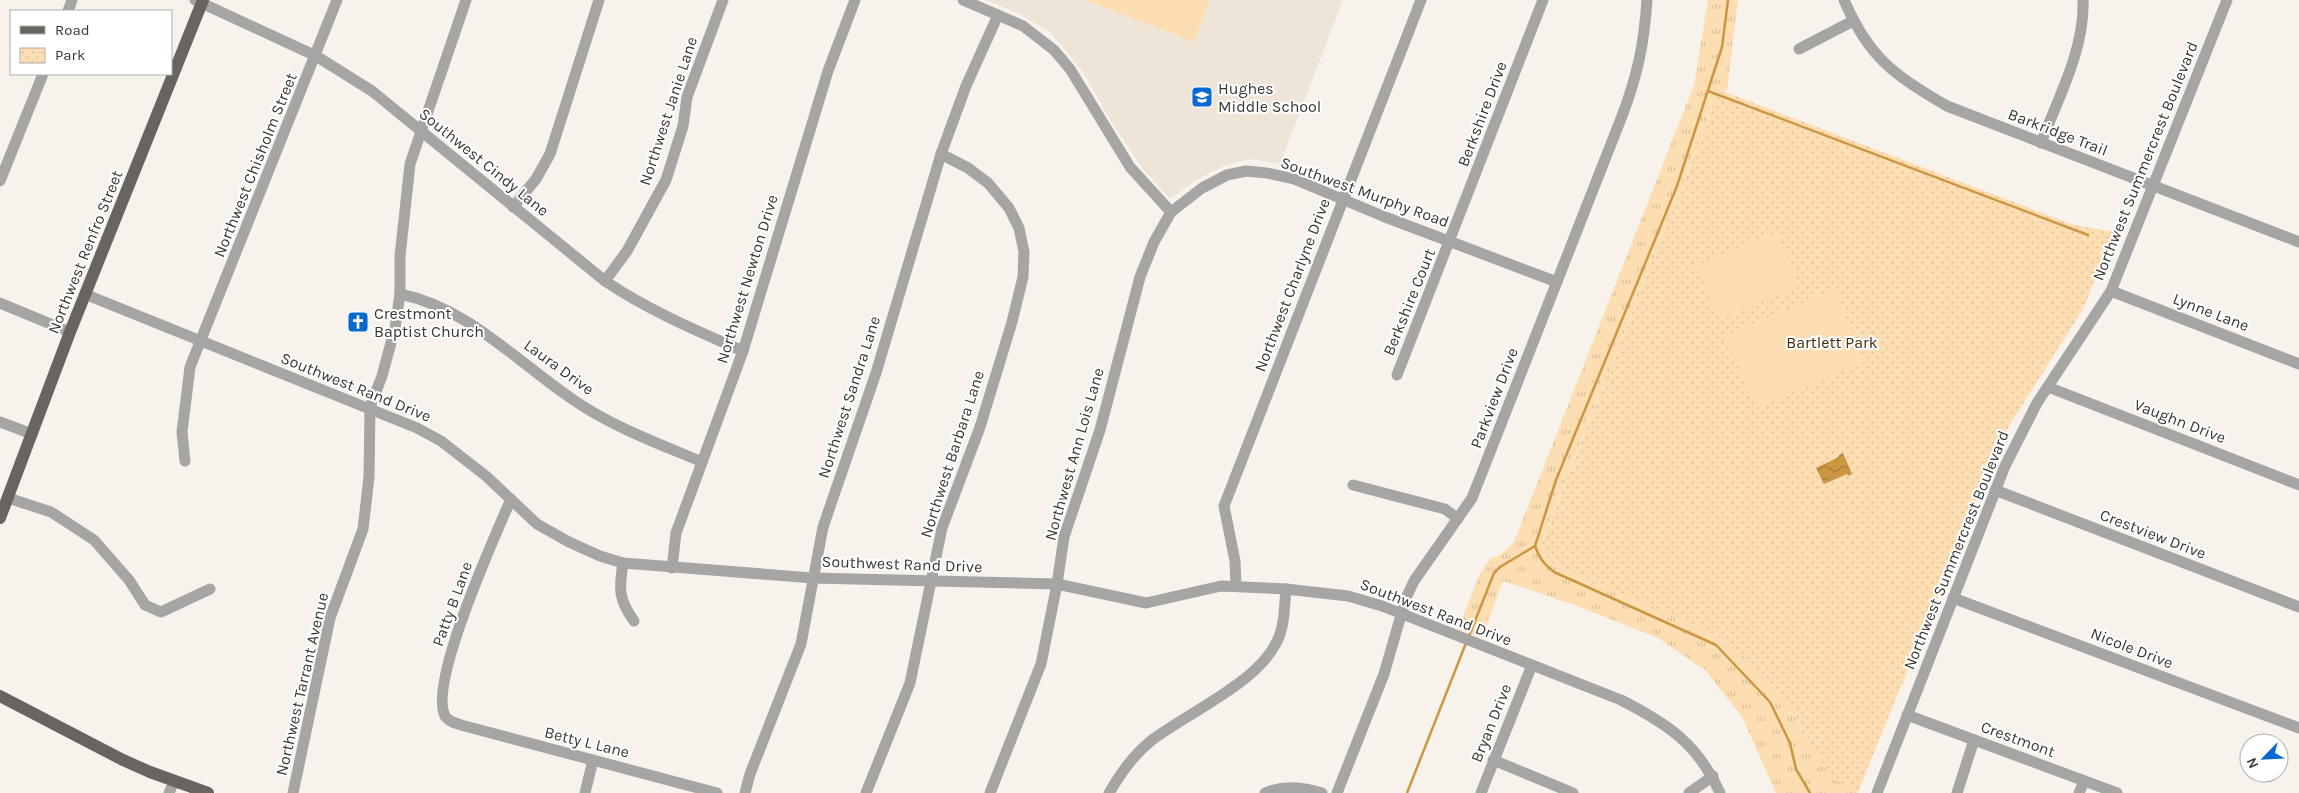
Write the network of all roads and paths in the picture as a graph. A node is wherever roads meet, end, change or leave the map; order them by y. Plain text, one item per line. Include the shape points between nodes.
1 (337, 0) edge
2 (466, 0) edge
3 (599, 0) edge
4 (723, 0) edge
5 (855, 0) edge
6 (963, 0) edge
7 (1420, 0) edge
8 (1543, 0) edge
9 (1647, 0) edge
10 (1844, 0) edge
11 (2083, 0) edge
12 (2227, 0) edge
13 (200, 1) edge
14 (998, 15) junction
15 (1853, 21) junction
16 (1799, 49) dead end
17 (316, 56) junction
18 (172, 74) edge
19 (43, 75) edge
20 (172, 75) edge
21 (421, 131) junction
22 (2042, 144) junction
23 (941, 154) junction
24 (0, 181) edge
25 (2153, 186) junction
26 (1343, 198) junction
27 (513, 207) junction
28 (1171, 212) junction
29 (1450, 240) junction
30 (2299, 242) edge
31 (605, 281) junction
32 (1557, 282) junction
33 (2111, 291) junction
34 (400, 294) junction
35 (87, 295) junction
36 (0, 303) edge
37 (70, 332) junction
38 (201, 342) junction
39 (743, 351) junction
40 (2299, 364) edge
41 (1397, 376) dead end
42 (2048, 387) junction
43 (370, 407) junction
44 (0, 422) edge
45 (32, 434) junction
46 (185, 461) dead end
47 (702, 462) junction
48 (1353, 485) dead end
49 (2299, 485) edge
50 (1995, 490) junction
51 (8, 498) junction
52 (511, 499) junction
53 (0, 518) edge
54 (1458, 519) junction
55 (623, 563) junction
56 (672, 568) junction
57 (813, 578) junction
58 (930, 582) junction
59 (1057, 584) junction
60 (1236, 586) junction
61 (210, 589) dead end
62 (1286, 589) junction
63 (1953, 598) junction
64 (2299, 608) edge
65 (1401, 614) junction
66 (634, 620) dead end
67 (1532, 665) junction
68 (0, 696) edge
69 (1907, 716) junction
70 (451, 721) joint
71 (2299, 728) edge
72 (1974, 740) junction
73 (593, 760) junction
74 (1493, 760) junction
75 (1712, 776) junction
76 (2084, 781) junction
77 (172, 787) edge
78 (208, 793) edge
79 (293, 793) edge
80 (584, 793) edge
81 (717, 793) edge
82 (745, 793) edge
83 (866, 793) edge
84 (990, 793) edge
85 (1108, 793) edge
86 (1265, 793) edge
87 (1322, 793) edge
88 (1336, 793) edge
89 (1481, 793) edge
90 (1573, 793) edge
91 (1689, 793) edge
92 (1720, 793) edge
93 (1877, 793) edge
94 (1957, 793) edge
95 (2079, 793) edge
96 (2117, 793) edge

1 - 17 street, Northwest Chisholm Street
2 - 21 street, Northwest Tarrant Avenue
3 - 27 street via 550,154 536,179
4 - 31 street, Northwest Janie Lane via 687,97 683,126 666,180 627,251
5 - 39 street, Northwest Newton Drive via 828,71
6 - 14 street
7 - 26 street, Northwest Charlyne Drive
8 - 29 street, Berkshire Drive
9 - 32 street, Parkview Drive via 1637,77
10 - 15 street, Barkridge Trail
11 - 22 street via 2084,18 2076,53
12 - 25 street, Northwest Summercrest Boulevard
13 - 17 street, Southwest Cindy Lane
13 - 18 main road, Northwest Renfro Street
14 - 23 street, Northwest Sandra Lane via 966,86
14 - 28 street via 1023,26 1054,50 1070,68 1130,167
15 - 16 street
15 - 22 street, Barkridge Trail via 1862,37 1890,69 1908,83 1947,106
17 - 21 street, Southwest Cindy Lane via 372,92
17 - 38 street, Northwest Chisholm Street
19 - 24 street
20 - 35 main road, Northwest Renfro Street
21 - 27 street, Southwest Cindy Lane
21 - 34 street, Northwest Tarrant Avenue via 410,164 405,200
22 - 25 street, Barkridge Trail
23 - 57 street, Northwest Sandra Lane via 876,373 823,527
23 - 58 street, Northwest Barbara Lane via 988,183 1009,208 1019,228 1024,252 1023,277 1012,322 980,427 942,528
25 - 30 street, Barkridge Trail
25 - 33 street, Northwest Summercrest Boulevard
26 - 28 street, Southwest Murphy Road via 1294,179 1246,171 1227,175 1202,188
26 - 29 street, Southwest Murphy Road
26 - 60 street, Northwest Charlyne Drive via 1224,506 1236,562
27 - 31 street, Southwest Cindy Lane
28 - 59 street, Northwest Ann Lois Lane via 1140,277 1100,430 1064,537
29 - 32 street, Southwest Murphy Road
29 - 41 street, Berkshire Court
31 - 39 street, Southwest Cindy Lane via 677,322
32 - 54 street, Parkview Drive via 1478,484
33 - 40 street, Lynne Lane
33 - 42 street, Northwest Summercrest Boulevard
34 - 43 street, Northwest Tarrant Avenue via 393,336
34 - 47 street, Laura Drive via 417,298 466,320 575,402 626,429
35 - 37 main road, Northwest Renfro Street
35 - 38 street, Southwest Rand Drive
36 - 37 street
37 - 45 main road, Northwest Renfro Street
38 - 43 street, Southwest Rand Drive
38 - 46 street, Northwest Chisholm Street via 190,367 185,400 182,432
39 - 47 street, Northwest Newton Drive
42 - 49 street, Vaughn Drive
42 - 50 street, Northwest Summercrest Boulevard via 2036,403
43 - 52 street, Southwest Rand Drive via 441,441
43 - 79 street, Northwest Tarrant Avenue via 369,477 363,529 330,618
44 - 45 street
45 - 51 main road, Northwest Renfro Street
47 - 56 street, Northwest Newton Drive via 676,533
48 - 54 street via 1445,509
50 - 63 street, Northwest Summercrest Boulevard
50 - 64 street, Crestview Drive
51 - 53 main road, Northwest Renfro Street
51 - 61 street via 51,512 94,540 145,604 161,612
52 - 55 street, Southwest Rand Drive via 537,524 600,556
52 - 70 street, Patty B Lane via 480,572 444,678 441,695 444,715
54 - 65 street, Parkview Drive via 1414,581
55 - 56 street, Southwest Rand Drive
55 - 66 street via 620,591 626,610
56 - 57 street, Southwest Rand Drive
57 - 58 street, Southwest Rand Drive
57 - 82 street, Northwest Sandra Lane via 801,644
58 - 59 street, Southwest Rand Drive
58 - 83 street, Northwest Barbara Lane via 910,683
59 - 60 street, Southwest Rand Drive via 1146,603 1206,589
59 - 84 street, Northwest Ann Lois Lane via 1041,664
60 - 62 street, Southwest Rand Drive
62 - 65 street, Southwest Rand Drive via 1363,599
62 - 85 street via 1282,628 1276,645 1265,660 1230,689 1151,741 1134,757
63 - 69 street, Northwest Summercrest Boulevard
63 - 71 street, Nicole Drive
65 - 67 street, Southwest Rand Drive
65 - 88 street, Parkview Drive via 1384,674
67 - 74 street, Bryan Drive
67 - 75 street, Southwest Rand Drive via 1621,700 1657,718 1683,738
68 - 77 main road
69 - 72 street, Crestmont
69 - 93 street, Northwest Summercrest Boulevard
70 - 73 street, Betty L Lane
72 - 76 street, Crestmont
72 - 94 street
73 - 80 street
73 - 81 street, Betty L Lane
74 - 89 street, Bryan Drive
74 - 90 street
75 - 91 street
75 - 92 street, Southwest Rand Drive
76 - 95 street
76 - 96 street, Crestmont
77 - 78 main road
86 - 87 street via 1278,788 1305,788

